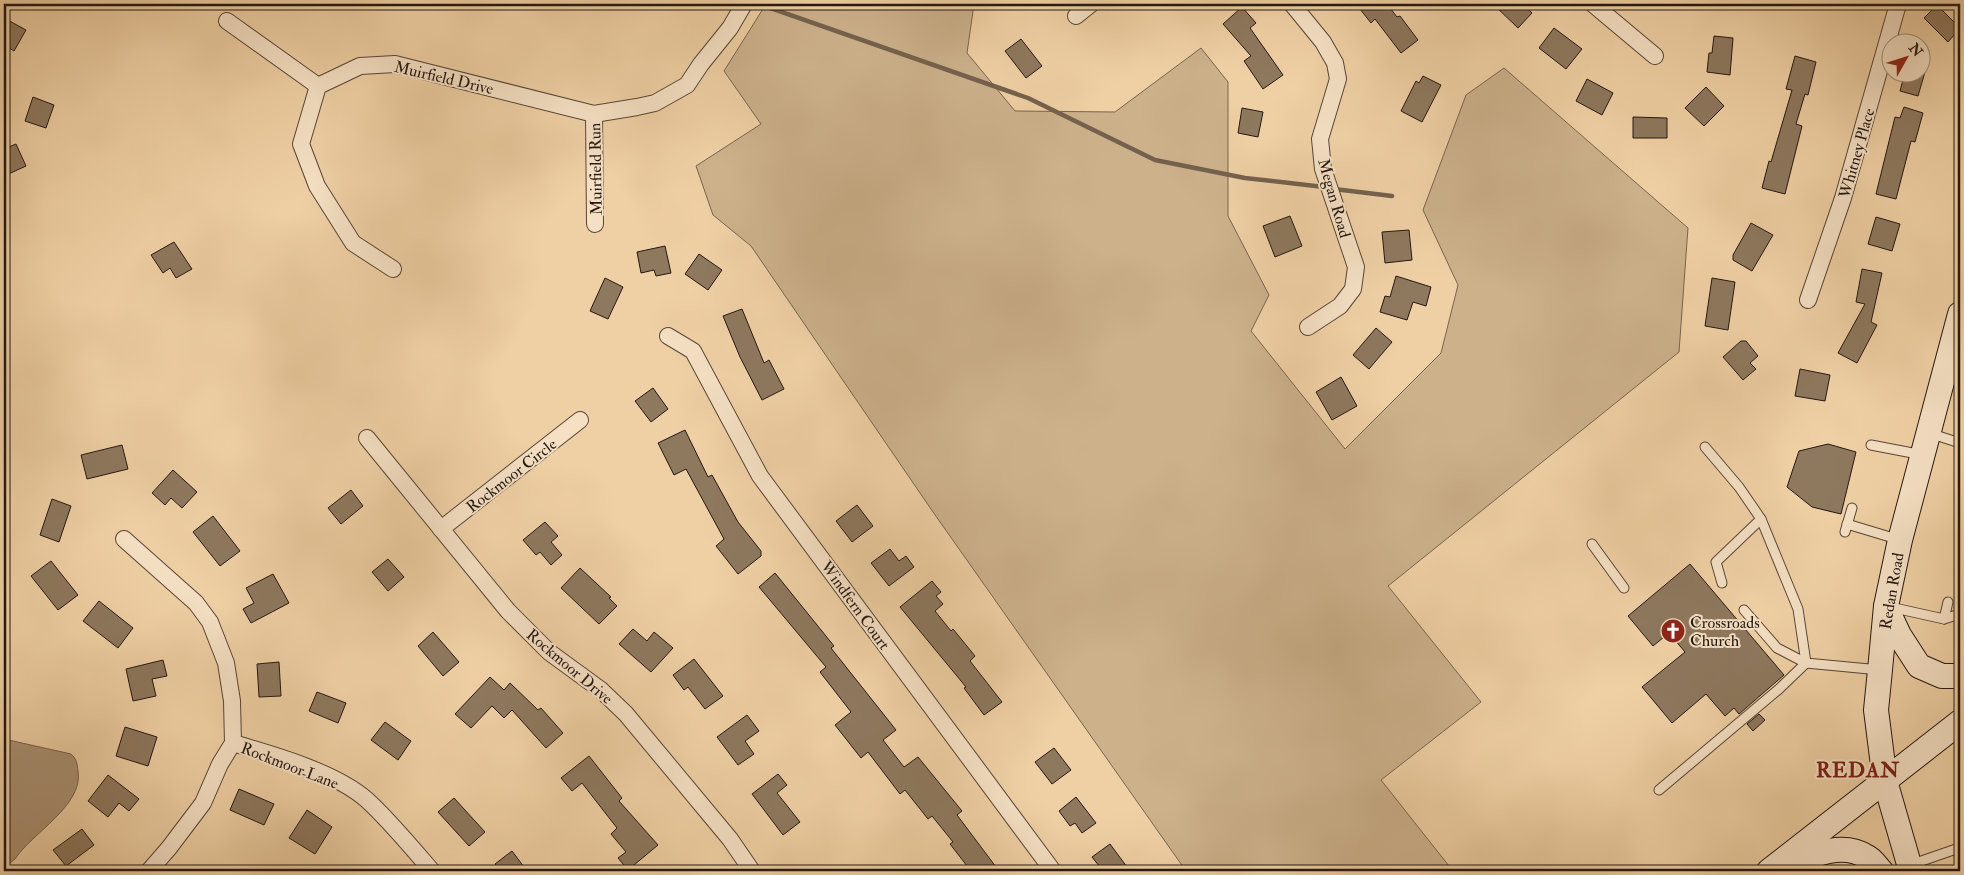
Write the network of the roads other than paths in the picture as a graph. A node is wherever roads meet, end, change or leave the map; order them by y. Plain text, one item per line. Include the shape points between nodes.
1 (744, 4) edge
2 (1091, 4) edge
3 (1292, 4) edge
4 (1593, 4) edge
5 (1898, 4) edge
6 (1076, 16) dead end
7 (227, 21) dead end
8 (1656, 56) dead end
9 (318, 86) junction
10 (594, 114) junction
11 (595, 224) dead end
12 (393, 269) dead end
13 (1808, 300) dead end
14 (1960, 314) edge
15 (1308, 327) dead end
16 (668, 336) dead end
17 (580, 420) dead end
18 (367, 438) dead end
19 (1960, 443) edge
20 (1925, 444) junction
21 (1871, 445) dead end
22 (1705, 447) dead end
23 (1852, 508) dead end
24 (1761, 519) junction
25 (441, 529) junction
26 (124, 539) dead end
27 (1900, 540) junction
28 (1592, 544) dead end
29 (1722, 583) dead end
30 (1624, 588) dead end
31 (1948, 602) dead end
32 (1886, 606) junction
33 (1744, 610) dead end
34 (1960, 614) edge
35 (1944, 619) junction
36 (1806, 663) junction
37 (1880, 670) junction
38 (1960, 676) edge
39 (1960, 722) edge
40 (233, 743) junction
41 (1885, 781) junction
42 (1658, 790) dead end
43 (1959, 848) dead end
44 (1910, 868) edge
45 (149, 871) edge
46 (432, 871) edge
47 (752, 871) edge
48 (1053, 871) edge
49 (1769, 871) edge
50 (1777, 871) edge
51 (1881, 871) edge

1 - 10 street, Muirfield Drive via 687,85 655,103
2 - 6 street
3 - 15 street, Megan Road via 1324,42 1335,62 1338,79 1320,139 1323,169 1356,266 1352,289 1340,306
4 - 8 street
5 - 13 street, Whitney Place via 1843,198
7 - 9 street
9 - 10 street, Muirfield Drive via 360,66 395,64
9 - 12 street via 301,144 317,186 353,243
10 - 11 street, Muirfield Run
14 - 20 main road, Redan Road
16 - 48 street, Windfern Court via 693,351 760,476
17 - 25 street, Rockmoor Circle
18 - 25 street, Rockmoor Drive
19 - 20 lane
20 - 21 lane
20 - 27 main road, Redan Road
22 - 24 lane
23 - 27 lane via 1846,528
24 - 29 lane via 1716,562
24 - 36 lane via 1798,609
25 - 47 street, Rockmoor Drive via 508,611 542,645 601,690 626,714 730,839
26 - 40 street via 196,603 210,622 226,662 232,701
27 - 32 main road, Redan Road
28 - 30 lane
31 - 35 lane
32 - 35 lane
32 - 37 main road, Redan Road
32 - 38 main road via 1919,666 1942,676
33 - 36 lane via 1777,648
34 - 35 lane
36 - 37 lane
36 - 42 lane
37 - 41 main road, Redan Road via 1876,710
39 - 41 main road
40 - 45 street via 203,803
40 - 46 street, Rockmoor Lane via 334,779 366,800
41 - 44 main road, Redan Road
41 - 49 main road
43 - 44 lane
50 - 51 main road via 1812,856 1851,849 1869,857

